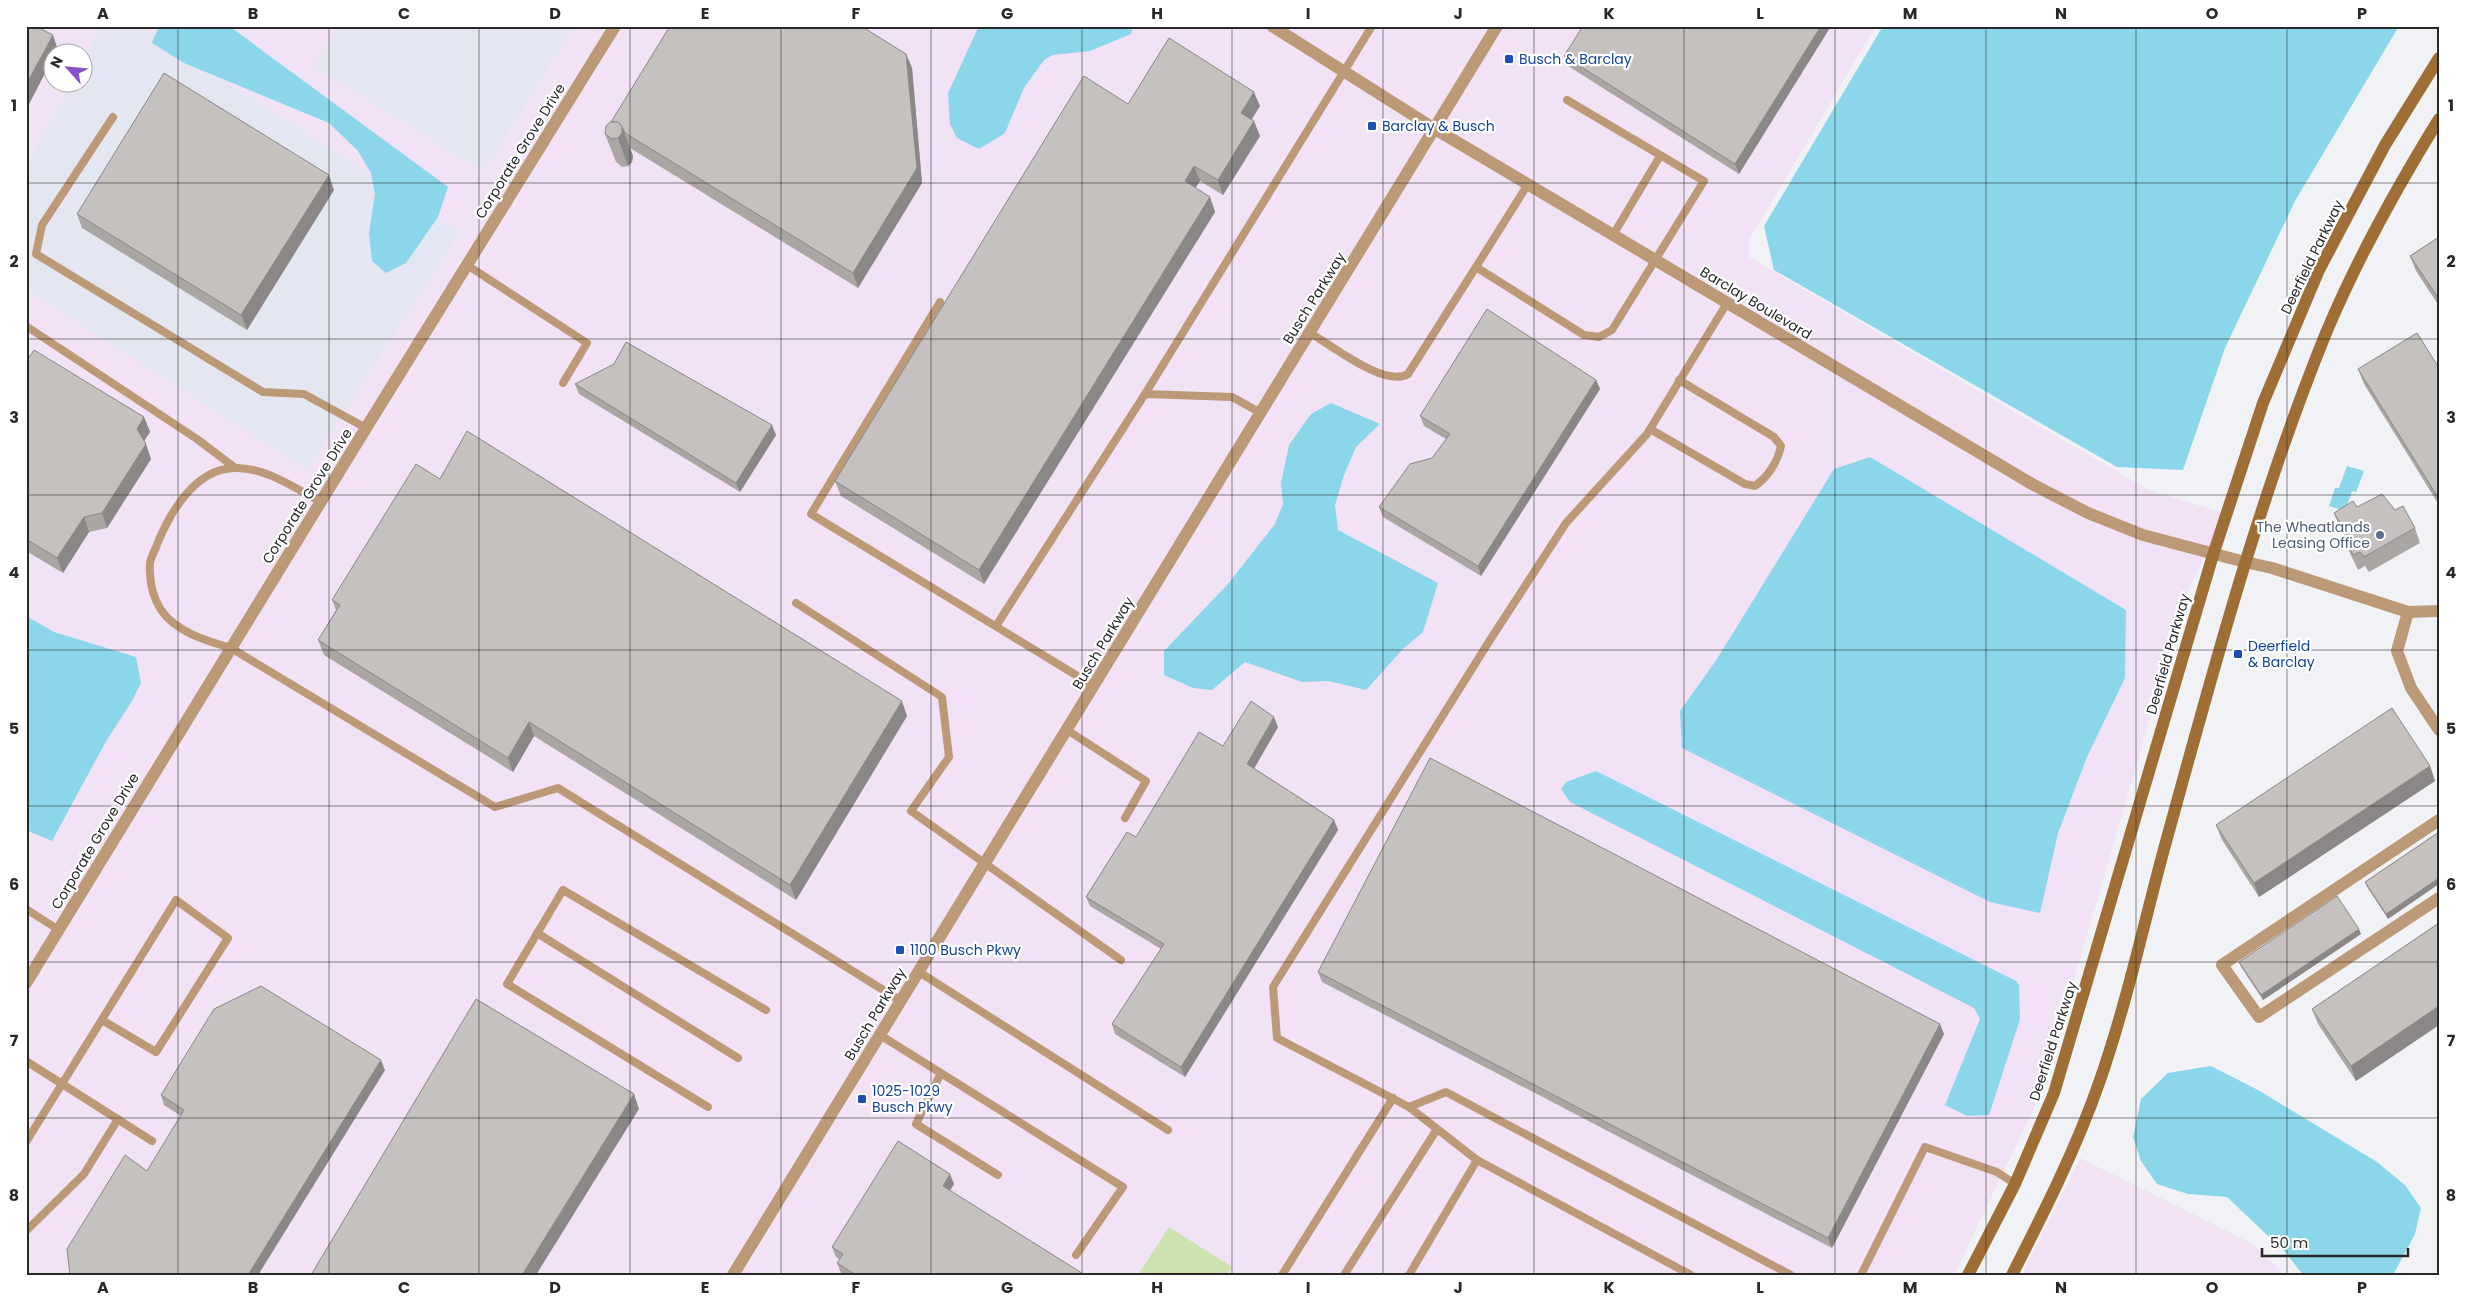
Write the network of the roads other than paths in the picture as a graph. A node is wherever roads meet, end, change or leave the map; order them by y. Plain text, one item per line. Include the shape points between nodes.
1 (615, 26) edge
2 (1272, 26) edge
3 (1372, 26) edge
4 (1497, 26) edge
5 (2439, 58) edge
6 (1345, 72) junction
7 (1567, 100) dead end
8 (113, 117) dead end
9 (2439, 119) edge
10 (1435, 130) junction
11 (1660, 156) junction
12 (1528, 184) junction
13 (1613, 235) junction
14 (1656, 260) junction
15 (467, 265) junction
16 (1476, 267) junction
17 (940, 302) dead end
18 (1727, 303) junction
19 (26, 326) edge
20 (1310, 333) junction
21 (1680, 380) junction
22 (563, 383) dead end
23 (1145, 394) junction
24 (1262, 413) junction
25 (366, 428) junction
26 (1650, 428) junction
27 (234, 467) junction
28 (320, 502) junction
29 (2213, 555) junction
30 (2246, 562) junction
31 (796, 603) dead end
32 (2439, 611) edge
33 (2408, 612) junction
34 (996, 626) junction
35 (231, 648) junction
36 (1094, 686) junction
37 (1067, 730) junction
38 (2439, 730) edge
39 (1125, 818) dead end
40 (2439, 820) edge
41 (986, 862) junction
42 (2439, 898) edge
43 (26, 909) edge
44 (58, 930) junction
45 (537, 933) junction
46 (1122, 960) dead end
47 (919, 972) junction
48 (26, 983) edge
49 (901, 1001) junction
50 (766, 1010) dead end
51 (102, 1020) junction
52 (880, 1035) junction
53 (738, 1058) dead end
54 (26, 1061) edge
55 (941, 1073) junction
56 (63, 1084) junction
57 (1393, 1098) junction
58 (708, 1107) dead end
59 (1410, 1107) junction
60 (118, 1119) junction
61 (1437, 1129) junction
62 (1168, 1130) dead end
63 (152, 1141) dead end
64 (26, 1142) edge
65 (1477, 1160) junction
66 (998, 1175) dead end
67 (2015, 1184) junction
68 (26, 1231) edge
69 (1076, 1255) dead end
70 (733, 1275) edge
71 (1282, 1275) edge
72 (1344, 1275) edge
73 (1409, 1275) edge
74 (1691, 1275) edge
75 (1791, 1275) edge
76 (1861, 1275) edge
77 (1968, 1275) edge
78 (2012, 1275) edge

1 - 15 street, Corporate Grove Drive
2 - 6 street, Barclay Boulevard
3 - 6 lane
4 - 10 street, Busch Parkway
5 - 29 main road, Deerfield Parkway via 2385,145 2319,270 2264,403
6 - 10 street, Barclay Boulevard
6 - 23 lane
7 - 11 lane
8 - 25 lane via 42,225 36,254 263,392 304,394
9 - 30 main road via 2375,231 2327,331 2280,454
10 - 12 street, Barclay Boulevard
10 - 20 street, Busch Parkway
11 - 13 lane
11 - 14 lane via 1704,182
12 - 13 street, Barclay Boulevard
12 - 16 lane
13 - 14 street, Barclay Boulevard
14 - 16 lane via 1612,330 1599,337 1584,335
14 - 18 street, Barclay Boulevard
15 - 22 lane via 588,343
15 - 25 street, Corporate Grove Drive
16 - 20 lane via 1408,374 1401,378 1381,375
17 - 34 lane via 811,514
18 - 21 lane
18 - 29 street, Barclay Boulevard via 2032,484 2088,513 2143,535
19 - 27 lane
20 - 24 street, Busch Parkway
21 - 26 lane
21 - 26 lane via 1774,437 1781,446 1779,455 1763,481 1755,486 1745,484
23 - 24 lane via 1232,397
23 - 34 lane
24 - 36 street, Busch Parkway
25 - 28 street, Corporate Grove Drive
26 - 57 lane via 1566,523 1273,987 1277,1038
27 - 28 lane via 278,479
27 - 35 lane via 217,470 197,483 163,530 150,562 150,589 162,611 177,626 202,639
28 - 35 street, Corporate Grove Drive
29 - 30 street, Barclay Boulevard
29 - 67 main road, Deerfield Parkway via 2077,1020 2054,1093
30 - 33 street
30 - 78 main road via 2100,1082 2076,1145
31 - 41 lane via 942,697 949,757 910,811
32 - 33 street
33 - 38 street via 2397,651 2411,688
34 - 36 lane
35 - 44 street, Corporate Grove Drive
35 - 49 lane via 496,807 558,788
36 - 37 street, Busch Parkway
37 - 39 lane via 1146,781
37 - 41 street, Busch Parkway
40 - 42 street via 2222,965 2259,1018
41 - 46 lane
41 - 47 street, Busch Parkway
43 - 44 lane
44 - 48 street, Corporate Grove Drive
45 - 50 lane via 563,890
45 - 53 lane
45 - 58 lane via 507,984
47 - 49 street, Busch Parkway
47 - 62 lane
49 - 52 street, Busch Parkway
51 - 51 lane via 176,900 228,938 156,1052
51 - 56 lane
52 - 55 lane
52 - 70 street, Busch Parkway
54 - 56 lane
55 - 66 lane via 916,1124
55 - 69 lane via 1123,1186
56 - 60 lane
56 - 64 lane
57 - 59 lane
57 - 71 lane
59 - 61 lane
59 - 75 lane via 1446,1092
60 - 63 lane
60 - 68 lane via 84,1174
61 - 65 lane
61 - 72 lane
65 - 73 lane
65 - 74 lane
67 - 76 lane via 1997,1172 1926,1146
67 - 77 main road, Deerfield Parkway

